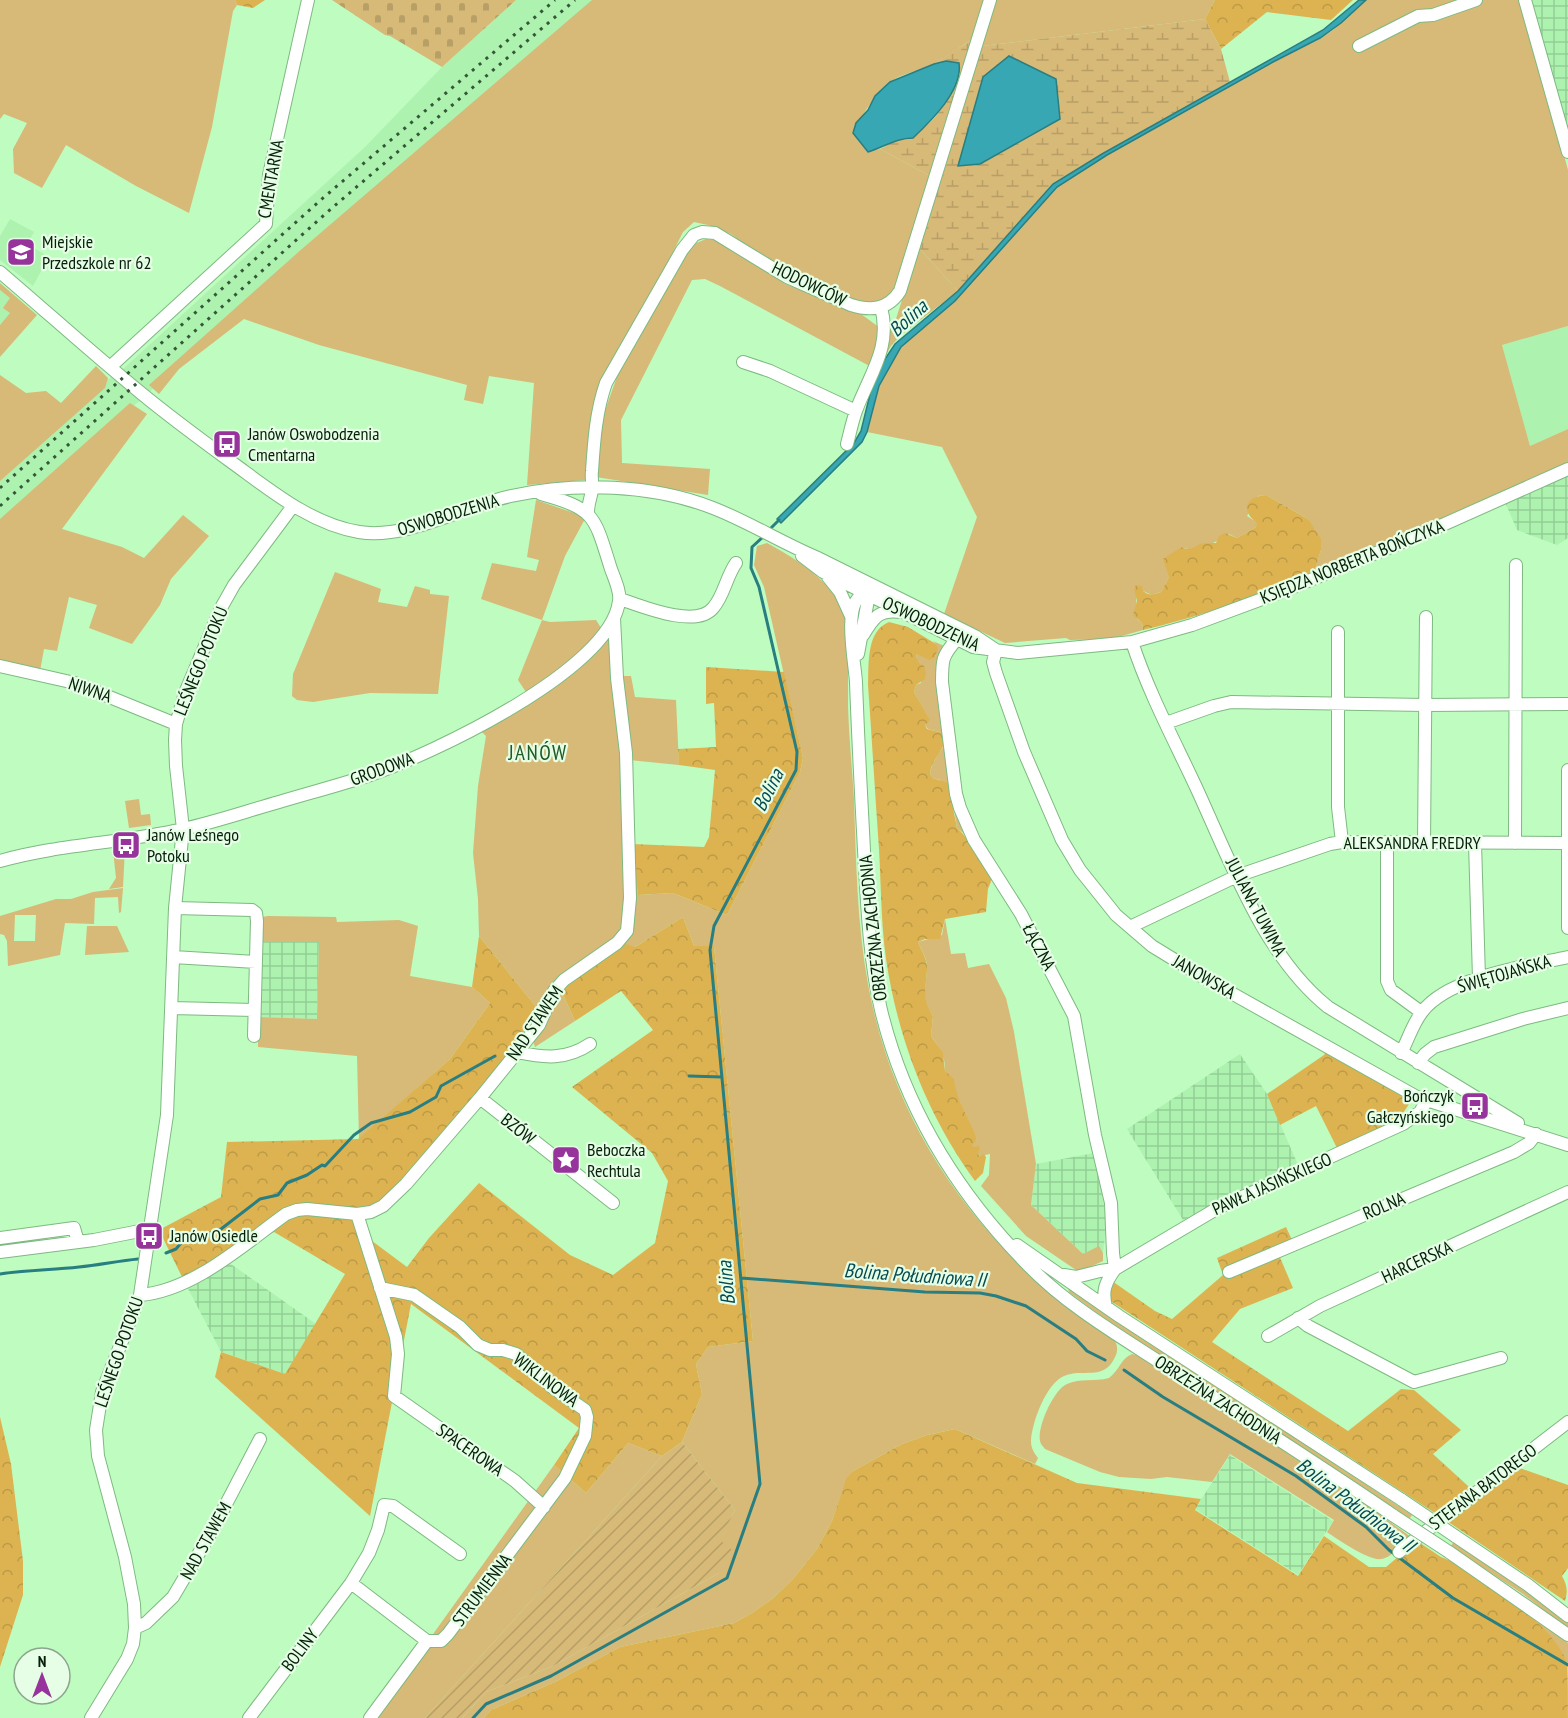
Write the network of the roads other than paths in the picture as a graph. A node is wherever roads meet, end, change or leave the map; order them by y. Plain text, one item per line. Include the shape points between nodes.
1 (308, 0) edge
2 (990, 0) edge
3 (1476, 0) edge
4 (1526, 0) edge
5 (1359, 45) dead end
6 (1568, 152) edge
7 (0, 272) edge
8 (881, 307) junction
9 (743, 362) dead end
10 (110, 367) junction
11 (856, 411) junction
12 (847, 444) dead end
13 (1568, 469) edge
14 (577, 488) junction
15 (593, 488) junction
16 (535, 492) junction
17 (293, 506) junction
18 (584, 507) junction
19 (792, 547) junction
20 (736, 563) dead end
21 (1516, 565) dead end
22 (823, 572) junction
23 (859, 578) junction
24 (867, 594) junction
25 (890, 594) junction
26 (620, 599) junction
27 (902, 612) junction
28 (851, 617) junction
29 (1426, 617) dead end
30 (614, 618) junction
31 (1338, 632) dead end
32 (862, 637) junction
33 (957, 639) junction
34 (1132, 642) junction
35 (996, 650) junction
36 (855, 664) junction
37 (0, 666) edge
38 (1337, 703) junction
39 (1515, 704) junction
40 (1568, 704) edge
41 (1426, 705) junction
42 (1166, 723) junction
43 (176, 724) junction
44 (1568, 770) edge
45 (183, 829) junction
46 (1342, 842) junction
47 (1387, 843) junction
48 (1424, 843) junction
49 (1475, 843) junction
50 (1515, 843) junction
51 (1568, 843) edge
52 (0, 861) edge
53 (1238, 876) junction
54 (175, 908) junction
55 (1130, 927) junction
56 (1568, 928) edge
57 (173, 957) junction
58 (1568, 957) edge
59 (256, 962) junction
60 (1479, 978) junction
61 (172, 1008) junction
62 (1568, 1008) edge
63 (254, 1010) junction
64 (1422, 1012) junction
65 (254, 1036) dead end
66 (590, 1044) dead end
67 (517, 1052) junction
68 (1401, 1053) junction
69 (1418, 1064) junction
70 (1466, 1091) junction
71 (480, 1098) junction
72 (1427, 1100) junction
73 (1459, 1110) junction
74 (1534, 1133) junction
75 (1568, 1145) edge
76 (1568, 1192) edge
77 (613, 1203) dead end
78 (357, 1214) junction
79 (150, 1230) junction
80 (999, 1232) junction
81 (0, 1238) edge
82 (78, 1242) junction
83 (0, 1252) edge
84 (1115, 1269) junction
85 (1229, 1272) dead end
86 (1060, 1275) junction
87 (380, 1288) junction
88 (140, 1296) junction
89 (1106, 1307) junction
90 (1298, 1318) junction
91 (1268, 1336) dead end
92 (1501, 1358) dead end
93 (1568, 1422) edge
94 (260, 1440) dead end
95 (544, 1507) junction
96 (1399, 1552) dead end
97 (460, 1554) dead end
98 (351, 1583) junction
99 (1568, 1616) edge
100 (135, 1628) junction
101 (1568, 1635) edge
102 (427, 1641) junction
103 (91, 1718) edge
104 (249, 1718) edge
105 (370, 1718) edge

1 - 10 street, CMENTARNA via 269,175 266,224
2 - 8 street via 900,291
3 - 5 street via 1433,15 1418,16
4 - 6 street
7 - 10 street, OSWOBODZENIA
8 - 11 street via 884,339
8 - 15 street, HODOWCÓW via 851,305 787,277 715,233 694,235 606,383 597,420
9 - 11 street
10 - 17 street, OSWOBODZENIA
11 - 12 street
13 - 34 street, KSIĘDZA NORBERTA BOŃCZYKA via 1281,592
14 - 15 street, OSWOBODZENIA
14 - 16 street, OSWOBODZENIA
14 - 18 street
15 - 18 street
15 - 19 street, OSWOBODZENIA via 687,498
16 - 17 street, OSWOBODZENIA via 378,534 317,519
16 - 18 street
17 - 43 street, LEŚNEGO POTOKU via 220,608
18 - 26 street via 596,526
19 - 22 street, OSWOBODZENIA
19 - 23 street, OSWOBODZENIA
20 - 26 street via 712,611 704,616 679,616
21 - 39 street
22 - 24 street, OSWOBODZENIA
22 - 28 street, OSWOBODZENIA via 840,592
23 - 24 street
23 - 25 street, OSWOBODZENIA
24 - 25 street, OSWOBODZENIA
24 - 27 street, OSWOBODZENIA
24 - 28 street, OSWOBODZENIA via 854,603
24 - 32 street, OBRZEŻNA ZACHODNIA
25 - 35 street, OSWOBODZENIA
26 - 30 street, GRODOWA
27 - 32 street, OBRZEŻNA ZACHODNIA via 889,610 880,614
27 - 33 street, OSWOBODZENIA
28 - 36 street, OBRZEŻNA ZACHODNIA
29 - 41 street
30 - 45 street, GRODOWA via 592,646 558,678 469,732 370,775
30 - 67 street, NAD STAWEM via 626,753 630,898 627,931 554,991 539,1024
31 - 38 street
32 - 36 street, OBRZEŻNA ZACHODNIA
33 - 35 street, OSWOBODZENIA via 973,647
33 - 84 street, ŁĄCZNA via 945,651 942,682 960,808 974,840 1021,914 1074,1016 1110,1203
34 - 35 street, OSWOBODZENIA via 1018,652
34 - 42 street, JULIANA TUWIMA
35 - 55 street, JANOWSKA via 996,673 1062,840 1080,870
36 - 80 street, OBRZEŻNA ZACHODNIA via 868,918 881,1009 897,1065 924,1126 963,1189
37 - 43 street, NIWNA via 75,683
38 - 41 street
38 - 42 street via 1231,702
38 - 46 street
39 - 40 street
39 - 41 street
39 - 50 street
41 - 48 street
42 - 53 street, JULIANA TUWIMA
43 - 45 street, LEŚNEGO POTOKU via 174,740
44 - 51 street
45 - 52 street, GRODOWA
45 - 54 street, LEŚNEGO POTOKU
46 - 47 street, ALEKSANDRA FREDRY
46 - 53 street, ALEKSANDRA FREDRY
47 - 48 street, ALEKSANDRA FREDRY
47 - 64 street via 1387,981 1391,990
48 - 49 street, ALEKSANDRA FREDRY
49 - 50 street, ALEKSANDRA FREDRY
49 - 60 street
50 - 51 street, ALEKSANDRA FREDRY
51 - 56 street
53 - 55 street, ALEKSANDRA FREDRY
53 - 68 street, JULIANA TUWIMA via 1267,935 1302,985 1328,1007
54 - 57 street, LEŚNEGO POTOKU
54 - 59 street via 252,910 258,921
55 - 72 street, JANOWSKA via 1152,946 1201,976
57 - 59 street
57 - 61 street, LEŚNEGO POTOKU
58 - 60 street, ŚWIĘTOJAŃSKA
59 - 63 street
60 - 64 street, ŚWIĘTOJAŃSKA via 1443,993
61 - 63 street
61 - 79 street, LEŚNEGO POTOKU via 167,1115
62 - 69 street via 1434,1047
63 - 65 street
64 - 68 street, ŚWIĘTOJAŃSKA
66 - 67 street via 577,1053 558,1057
67 - 71 street, NAD STAWEM
68 - 69 street, JULIANA TUWIMA
69 - 70 street, JULIANA TUWIMA
70 - 73 street
70 - 74 street, JULIANA TUWIMA
71 - 77 street, BZÓW
71 - 78 street, NAD STAWEM via 406,1184 382,1206
72 - 73 street, JANOWSKA
72 - 84 street, PAWŁA JASIŃSKIEGO via 1420,1112 1403,1124 1218,1208
73 - 74 street, JANOWSKA
74 - 75 street, JANOWSKA
74 - 85 street, ROLNA via 1529,1143 1514,1152
76 - 90 street, HARCERSKA
78 - 87 street
78 - 88 street, NAD STAWEM via 297,1210 286,1214 199,1276 156,1294
79 - 82 street
79 - 88 street, LEŚNEGO POTOKU
80 - 86 street, OBRZEŻNA ZACHODNIA
80 - 101 street, OBRZEŻNA ZACHODNIA, bridge via 1030,1267 1086,1312
81 - 82 street via 74,1228
82 - 83 street
84 - 86 street, PAWŁA JASIŃSKIEGO via 1076,1277
84 - 89 street via 1104,1288
86 - 89 street, OBRZEŻNA ZACHODNIA
87 - 95 street, SPACEROWA via 396,1337 394,1396 514,1481
87 - 95 street, WIKLINOWA via 414,1295 460,1327 478,1345 516,1354 585,1410 585,1436 565,1478
88 - 100 street, LEŚNEGO POTOKU via 102,1392 96,1430 102,1472 125,1557
89 - 99 street, OBRZEŻNA ZACHODNIA, bridge via 1402,1500
90 - 91 street, HARCERSKA
90 - 92 street via 1414,1382
93 - 96 street, STEFANA BATOREGO
94 - 100 street, NAD STAWEM via 173,1598
95 - 102 street, STRUMIENNA via 448,1634 441,1641
97 - 98 street, BOLINY via 393,1506 384,1504 369,1553
98 - 102 street
98 - 104 street, BOLINY
100 - 103 street, LEŚNEGO POTOKU via 127,1659
102 - 105 street, STRUMIENNA

